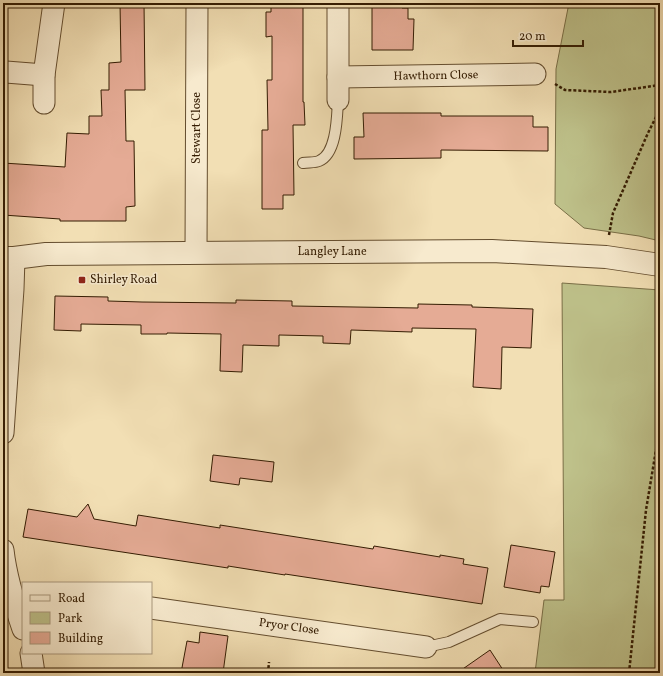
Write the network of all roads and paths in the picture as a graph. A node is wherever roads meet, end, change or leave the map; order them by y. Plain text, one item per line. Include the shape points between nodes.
1 (54, 3) edge
2 (197, 3) edge
3 (338, 3) edge
4 (6, 72) dead end
5 (535, 74) joint
6 (44, 75) junction
7 (338, 77) junction
8 (660, 85) edge
9 (338, 100) joint
10 (44, 103) dead end
11 (660, 109) edge
12 (303, 163) dead end
13 (196, 252) junction
14 (606, 257) junction
15 (8, 258) edge
16 (660, 265) edge
17 (660, 426) edge
18 (3, 433) edge
19 (3, 550) edge
20 (18, 600) edge
21 (152, 608) edge
22 (532, 622) dead end
23 (22, 623) edge
24 (426, 647) joint
25 (31, 654) edge
26 (269, 662) dead end
27 (34, 673) edge
28 (268, 673) edge
29 (629, 673) edge

1 - 6 street
2 - 13 street, Stewart Close
3 - 7 street
4 - 6 street
5 - 7 street, Hawthorn Close
5 - 8 path via 565,90 611,92
6 - 10 street
7 - 9 street
9 - 12 lane via 337,128 332,146 326,156 319,161
11 - 14 path via 612,213
13 - 14 street, Langley Lane via 492,251
13 - 15 street, Langley Lane via 46,254
14 - 16 street, Langley Lane
15 - 18 street via 13,289
17 - 29 path via 646,510
19 - 20 street via 4,562
20 - 23 street
21 - 24 street, Pryor Close
22 - 24 lane via 500,619 449,642
25 - 27 street
26 - 28 path

